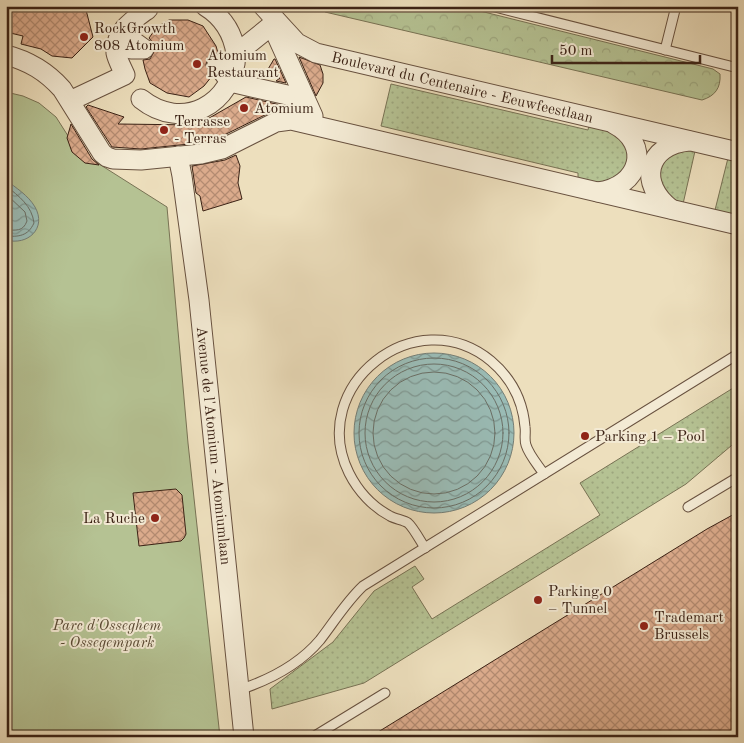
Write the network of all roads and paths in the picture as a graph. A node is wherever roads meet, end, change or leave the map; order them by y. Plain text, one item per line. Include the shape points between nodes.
1 (205, 6) edge
2 (263, 6) edge
3 (491, 6) edge
4 (676, 6) edge
5 (148, 7) edge
6 (665, 50) junction
7 (6, 54) edge
8 (236, 54) junction
9 (217, 64) dead end
10 (738, 68) edge
11 (230, 82) junction
12 (74, 99) dead end
13 (141, 99) dead end
14 (310, 113) junction
15 (610, 122) junction
16 (690, 141) junction
17 (738, 152) edge
18 (178, 156) junction
19 (597, 192) junction
20 (671, 209) junction
21 (738, 225) edge
22 (738, 354) edge
23 (544, 474) junction
24 (738, 477) edge
25 (688, 507) dead end
26 (425, 548) junction
27 (239, 690) junction
28 (385, 692) dead end
29 (244, 737) edge
30 (313, 737) edge

1 - 8 street via 226,26
2 - 15 street, Boulevard du Centenaire - Eeuwfeestlaan via 297,43 316,53
3 - 6 lane
4 - 6 lane
5 - 12 street via 122,30 125,43 116,53 125,75
6 - 10 lane
7 - 18 street via 34,65 62,89 107,157 141,160
8 - 11 street
8 - 14 street via 272,25
9 - 11 street
11 - 13 street via 216,100 189,113 160,111
11 - 14 street
14 - 18 street via 276,122 222,149
14 - 19 street, Boulevard du Centenaire - Eeuwfeestlaan
15 - 16 street, Boulevard du Centenaire - Eeuwfeestlaan
15 - 19 street, Boulevard du Centenaire - Eeuwfeestlaan via 630,137 636,162 634,171 623,184
16 - 17 street, Boulevard du Centenaire - Eeuwfeestlaan
16 - 20 street, Boulevard du Centenaire - Eeuwfeestlaan via 666,147 652,166 653,190
18 - 27 street, Avenue de l'Atomium - Atomiumlaan via 199,300
19 - 20 street, Boulevard du Centenaire - Eeuwfeestlaan
20 - 21 street, Boulevard du Centenaire - Eeuwfeestlaan
22 - 23 lane
23 - 26 lane
23 - 26 lane via 525,444 524,413 519,398 491,360 463,346 432,340 387,352 362,372 346,400 340,429 343,459 365,497 389,515 408,523
24 - 25 lane
26 - 27 lane via 363,586 305,655 272,678
27 - 29 street, Avenue de l'Atomium - Atomiumlaan
28 - 30 lane

